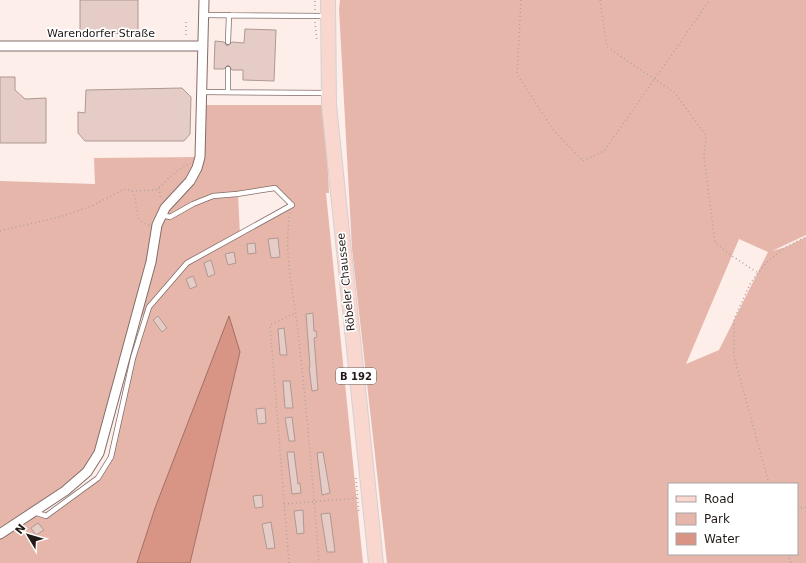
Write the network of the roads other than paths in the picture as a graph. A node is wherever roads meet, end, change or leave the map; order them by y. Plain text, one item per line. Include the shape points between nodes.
1 (204, 0) edge
2 (328, 0) edge
3 (228, 14) junction
4 (204, 15) junction
5 (327, 16) junction
6 (228, 42) dead end
7 (0, 46) edge
8 (203, 46) junction
9 (228, 69) dead end
10 (201, 92) junction
11 (228, 92) junction
12 (328, 93) junction
13 (162, 211) junction
14 (34, 512) junction
15 (0, 534) edge
16 (376, 563) edge

1 - 4 street
2 - 5 main road, Röbeler Chaussee / B 192
3 - 4 lane
3 - 5 lane
3 - 6 lane
4 - 8 street
5 - 12 main road, Röbeler Chaussee / B 192
7 - 8 street, Warendorfer Straße
8 - 10 street
9 - 11 lane
10 - 11 lane
10 - 13 street via 199,160 190,182
11 - 12 lane
12 - 16 main road, Röbeler Chaussee / B 192
13 - 14 street via 151,262 99,453 87,472
13 - 14 lane via 170,217 212,196 275,188 292,205 187,263 149,307 133,358 112,457 98,478 46,516
14 - 15 street

